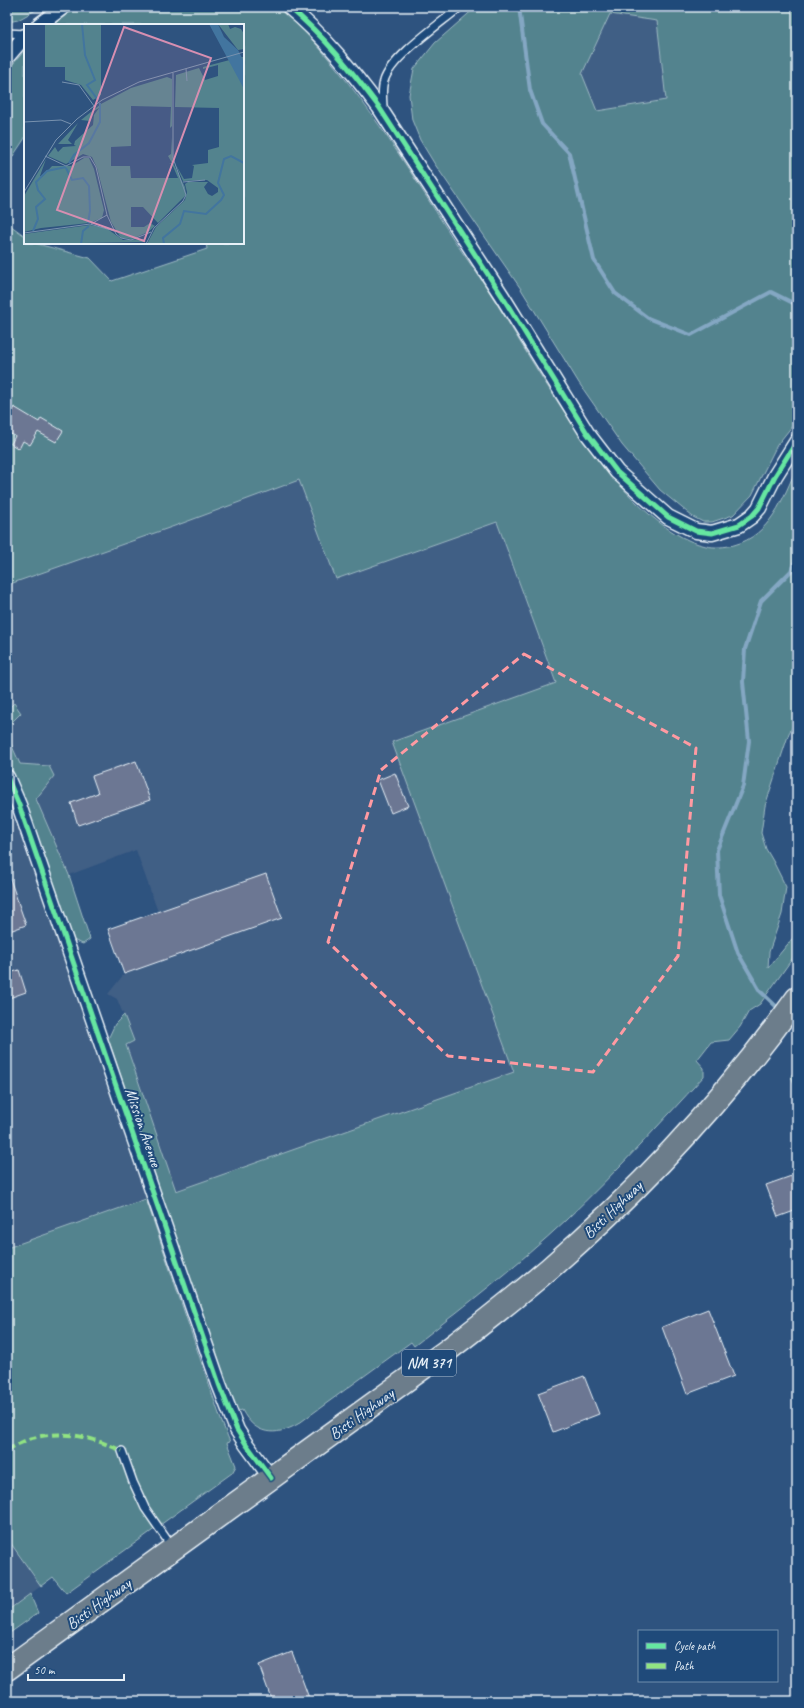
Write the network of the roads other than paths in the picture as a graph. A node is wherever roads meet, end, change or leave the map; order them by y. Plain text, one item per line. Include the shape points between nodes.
1 (64, 7) edge
2 (289, 7) edge
3 (460, 7) edge
4 (40, 24) edge
5 (7, 33) edge
6 (24, 35) edge
7 (24, 36) edge
8 (7, 57) edge
9 (383, 114) junction
10 (797, 441) edge
11 (7, 777) edge
12 (797, 998) edge
13 (122, 1451) dead end
14 (270, 1478) junction
15 (174, 1549) junction
16 (7, 1669) edge

1 - 4 street
2 - 9 street via 320,35
3 - 9 lane via 417,41 392,66 384,82
5 - 6 lane
7 - 8 street
9 - 10 street via 502,296 587,433 617,472 668,517 696,531 712,533 739,525 760,508 775,476
11 - 14 street, Mission Avenue via 19,805 223,1396 240,1435
12 - 14 main road, Bisti Highway / NM 371 via 698,1121 575,1245 520,1294
13 - 15 lane via 145,1508
14 - 15 main road, Bisti Highway / NM 371
15 - 16 main road, Bisti Highway / NM 371

